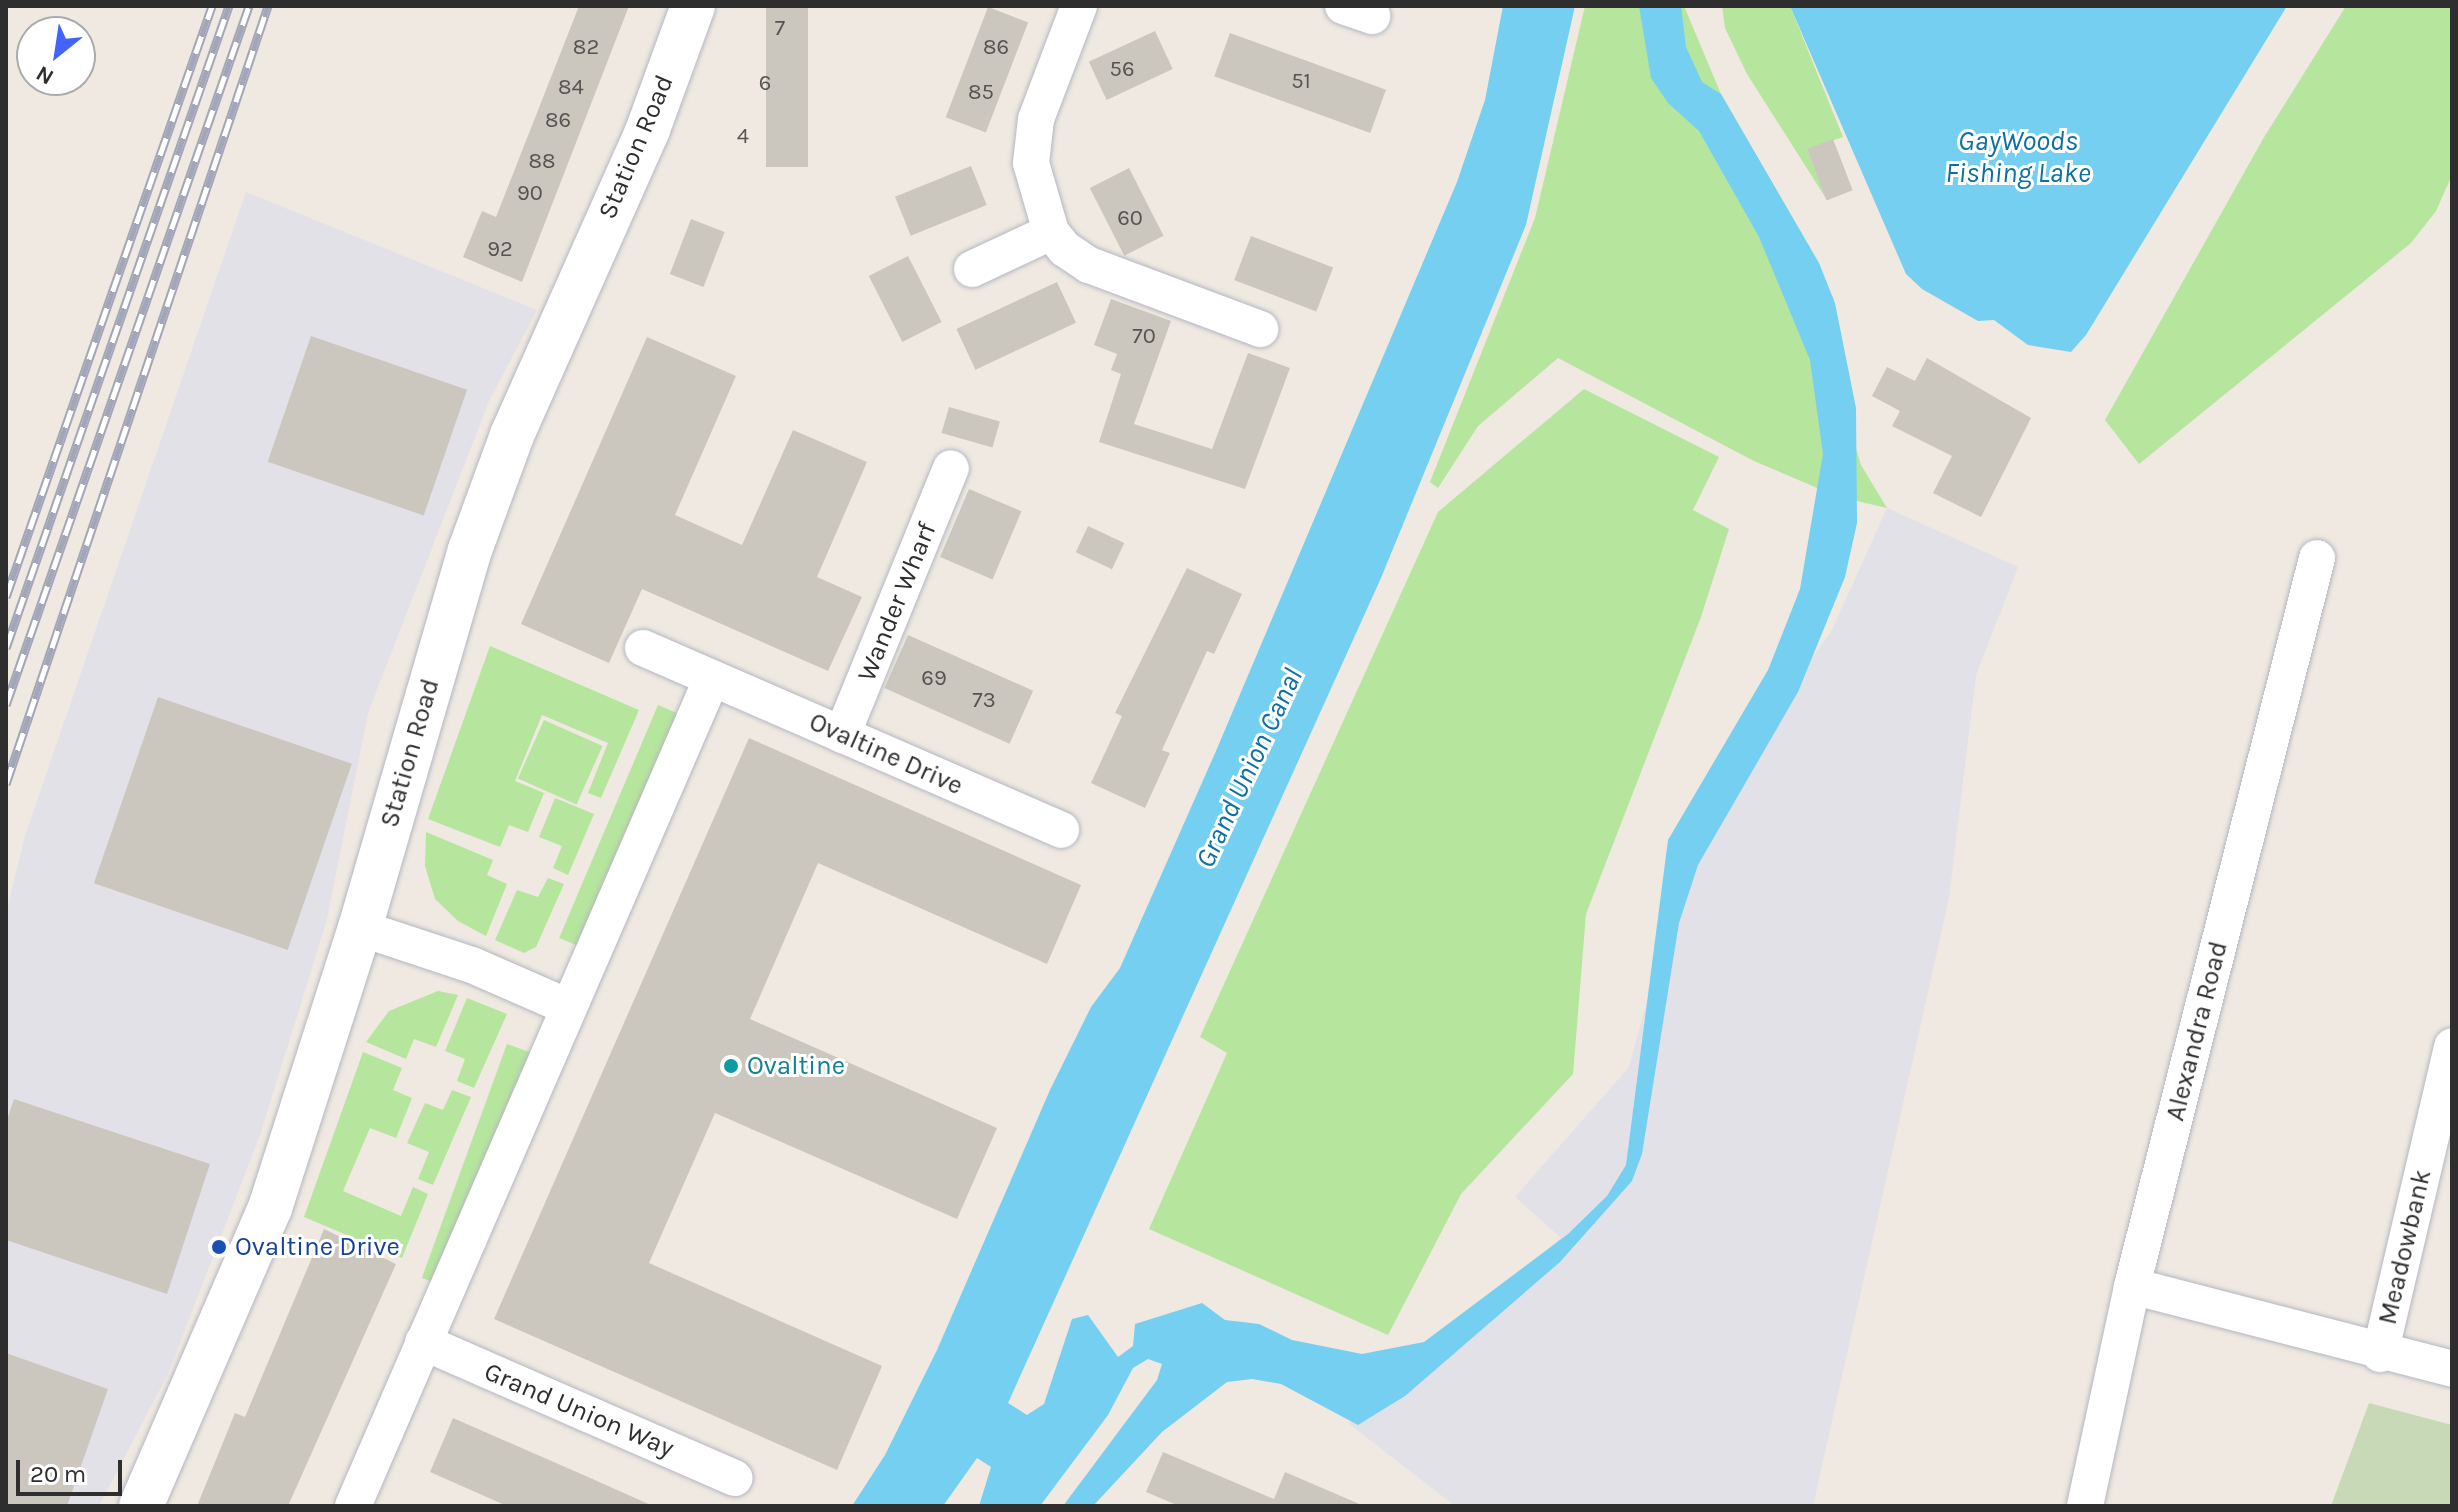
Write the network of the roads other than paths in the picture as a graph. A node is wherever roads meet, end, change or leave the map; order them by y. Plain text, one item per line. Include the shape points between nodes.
1 (693, 6) edge
2 (1079, 6) edge
3 (1051, 232) junction
4 (972, 269) dead end
5 (1260, 329) dead end
6 (951, 468) dead end
7 (2317, 558) dead end
8 (643, 648) dead end
9 (712, 678) junction
10 (842, 735) junction
11 (1061, 830) dead end
12 (360, 928) junction
13 (568, 1007) junction
14 (2452, 1046) edge
15 (2132, 1286) junction
16 (423, 1342) junction
17 (2380, 1354) junction
18 (2452, 1369) edge
19 (735, 1478) dead end
20 (141, 1506) edge
21 (353, 1506) edge
22 (2085, 1506) edge

1 - 12 street, Station Road via 648,129 512,435 470,550
2 - 3 street via 1036,119 1031,163
3 - 4 street
3 - 5 street via 1089,265
6 - 10 street, Wander Wharf
7 - 15 street, Alexandra Road
8 - 9 street, Ovaltine Drive
9 - 10 street, Ovaltine Drive
9 - 13 street
10 - 11 street, Ovaltine Drive
12 - 13 street via 472,965
12 - 20 street, Station Road via 270,1208
13 - 16 street
14 - 17 street, Meadowbank
15 - 17 street, Meadowbank
15 - 22 street, Alexandra Road
16 - 19 street, Grand Union Way
16 - 21 street
17 - 18 street, Meadowbank

